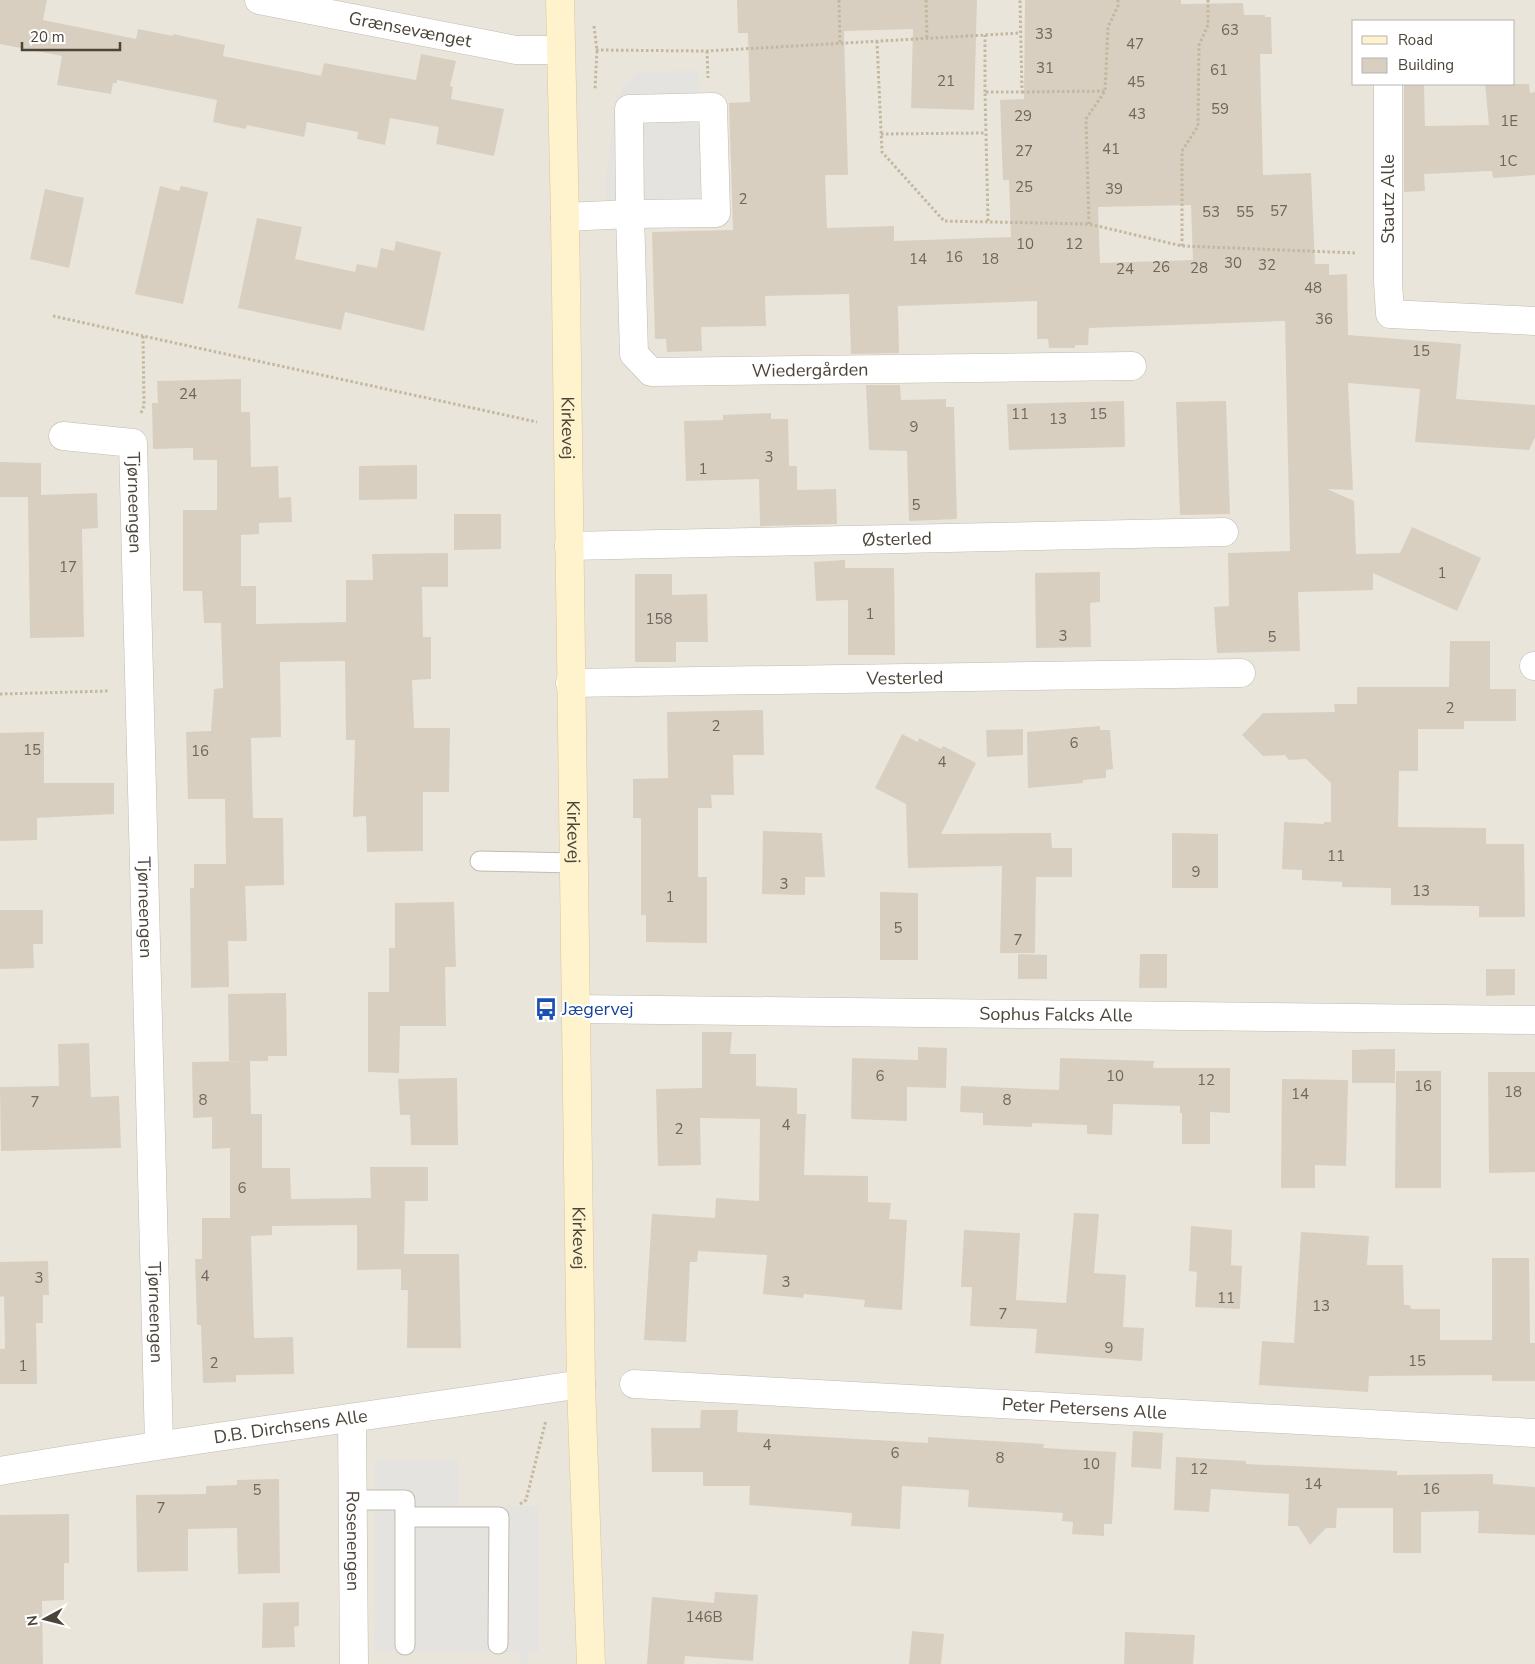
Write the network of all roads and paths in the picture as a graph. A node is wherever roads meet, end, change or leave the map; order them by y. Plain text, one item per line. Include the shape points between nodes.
1 (259, 0) edge
2 (560, 0) edge
3 (838, 0) edge
4 (926, 0) edge
5 (1020, 0) edge
6 (1118, 0) edge
7 (1208, 0) edge
8 (1020, 33) junction
9 (985, 35) junction
10 (927, 38) junction
11 (877, 41) junction
12 (840, 43) junction
13 (560, 50) junction
14 (1388, 85) edge
15 (1105, 91) junction
16 (985, 92) junction
17 (1022, 92) junction
18 (986, 133) junction
19 (881, 134) junction
20 (630, 214) junction
21 (565, 216) junction
22 (988, 221) junction
23 (1089, 224) junction
24 (1182, 246) junction
25 (1387, 254) junction
26 (53, 316) dead end
27 (1535, 322) edge
28 (143, 336) junction
29 (1132, 366) dead end
30 (568, 429) junction
31 (62, 436) dead end
32 (133, 443) junction
33 (1224, 532) dead end
34 (569, 546) junction
35 (1241, 673) dead end
36 (570, 684) junction
37 (139, 691) junction
38 (0, 694) edge
39 (480, 861) dead end
40 (574, 863) junction
41 (577, 1009) junction
42 (1535, 1020) edge
43 (581, 1384) junction
44 (634, 1384) dead end
45 (554, 1388) junction
46 (352, 1419) junction
47 (1535, 1433) edge
48 (159, 1444) junction
49 (0, 1471) edge
50 (352, 1500) junction
51 (405, 1517) junction
52 (499, 1517) junction
53 (498, 1644) dead end
54 (404, 1645) dead end
55 (354, 1664) edge
56 (591, 1664) edge

1 - 13 street, Grænsevænget via 516,50
2 - 13 main road, Kirkevej
3 - 12 path
4 - 10 path
5 - 8 path
6 - 15 path via 1108,27
7 - 24 path via 1208,25 1199,45 1198,126 1182,151
8 - 9 path
8 - 17 path
9 - 10 path
9 - 16 path
10 - 11 path
11 - 12 path
11 - 19 path
12 - 13 path via 708,51
13 - 21 main road, Kirkevej
14 - 25 street, Stautz Alle
15 - 17 path
15 - 23 path via 1086,119
16 - 17 path
16 - 18 path
18 - 19 path
18 - 22 path
19 - 22 path via 882,152 944,221
20 - 20 street, Wiedergården via 716,213 713,107 629,109
20 - 21 street, Wiedergården
20 - 29 street, Wiedergården via 634,354 651,372
21 - 30 main road, Kirkevej
22 - 23 path
23 - 24 path
24 - 25 path
25 - 27 street, Stautz Alle via 1390,314
26 - 28 path
28 - 30 path
28 - 32 path via 144,406
30 - 34 main road, Kirkevej
31 - 32 street, Tjørneengen
32 - 37 street, Tjørneengen
33 - 34 street, Østerled
34 - 36 main road, Kirkevej
35 - 36 street, Vesterled
36 - 40 main road, Kirkevej
37 - 38 path
37 - 48 street, Tjørneengen
39 - 40 lane
40 - 41 main road, Kirkevej
41 - 42 street, Sophus Falcks Alle
41 - 43 main road, Kirkevej
43 - 45 street, D.B. Dirchsens Alle
43 - 56 main road, Kirkevej
44 - 47 street, Peter Petersens Alle
45 - 46 street, D.B. Dirchsens Alle
45 - 52 path via 526,1500
46 - 48 street, D.B. Dirchsens Alle
46 - 50 street, Rosenengen
48 - 49 street, D.B. Dirchsens Alle
50 - 51 lane via 405,1500
50 - 55 street, Rosenengen
51 - 52 lane
51 - 54 lane
52 - 53 lane

